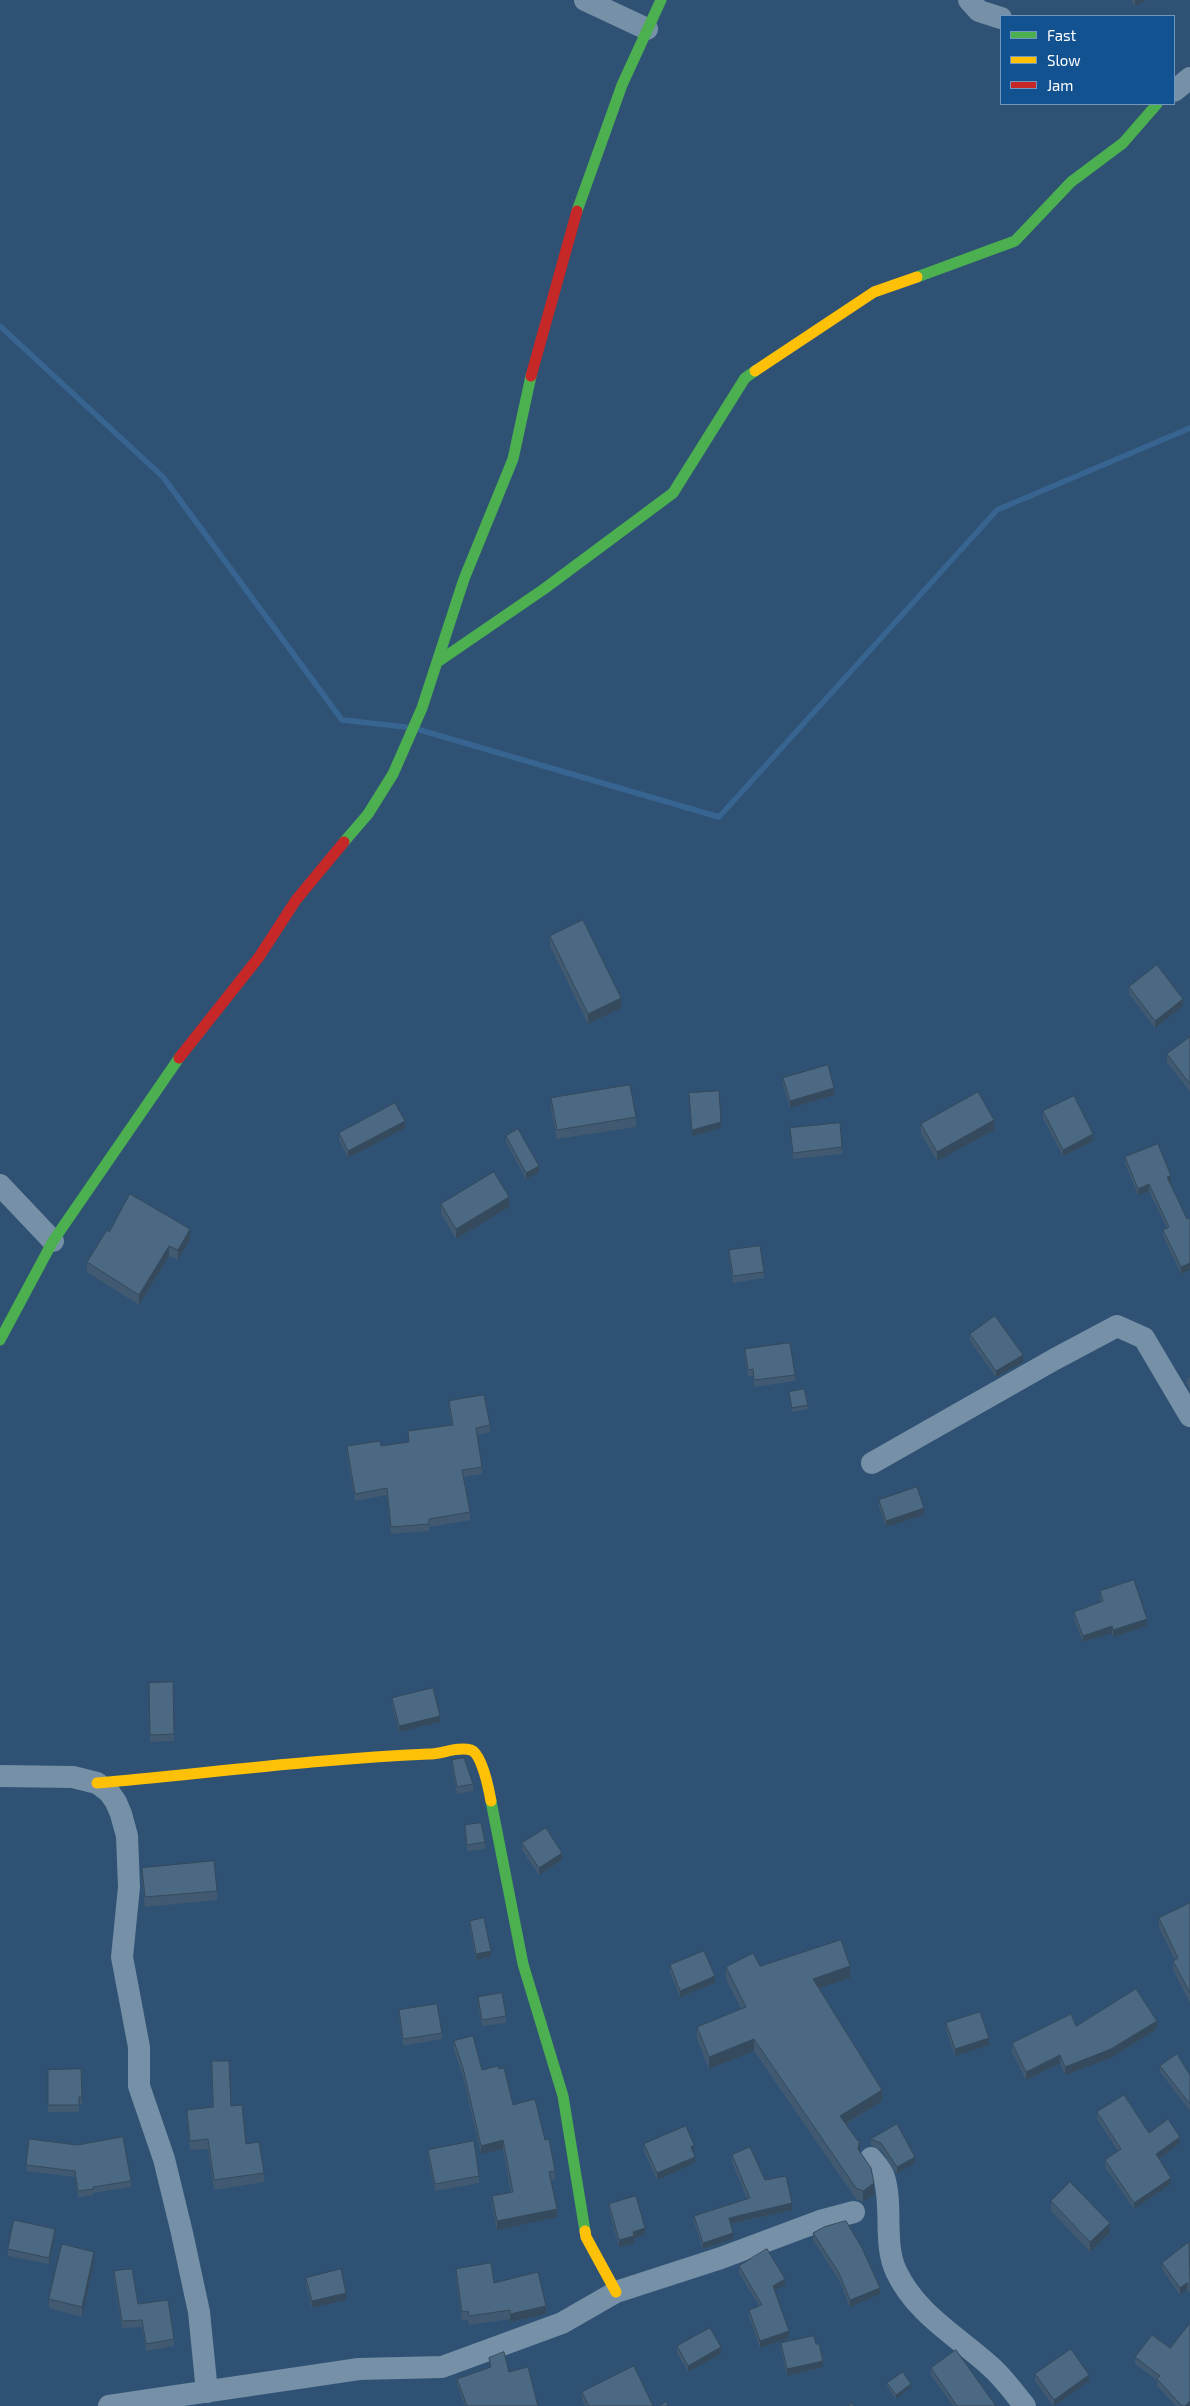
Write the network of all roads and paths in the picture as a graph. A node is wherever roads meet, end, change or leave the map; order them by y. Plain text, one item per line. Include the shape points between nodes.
1 (585, 0) edge
2 (661, 0) edge
3 (969, 0) edge
4 (1000, 18) edge
5 (647, 29) junction
6 (1190, 78) edge
7 (1175, 89) edge
8 (1156, 105) edge
9 (438, 661) junction
10 (0, 1185) edge
11 (53, 1241) junction
12 (0, 1340) edge
13 (1190, 1416) edge
14 (872, 1463) dead end
15 (0, 1776) edge
16 (97, 1783) junction
17 (871, 2158) dead end
18 (854, 2212) dead end
19 (616, 2292) junction
20 (208, 2392) junction
21 (167, 2402) edge
22 (109, 2406) edge
23 (1025, 2406) edge

1 - 5 street
2 - 5 street
3 - 4 street via 979,11
5 - 9 street via 622,85 583,191 534,362 513,459 464,579
6 - 7 street
8 - 9 street via 1123,143 1071,182 1015,241 874,292 745,378 673,493 544,589
9 - 11 street via 422,708 393,774 368,814 296,900 259,956 166,1075
10 - 11 street
11 - 12 street
13 - 14 street via 1144,1338 1117,1326
15 - 16 street via 73,1777
16 - 19 street via 438,1754 460,1749 471,1750 477,1755 489,1791 523,1964 563,2096 586,2237
16 - 20 street via 116,1802 127,1836 129,1887 122,1957 139,2047 138,2086 164,2160 184,2242 199,2312
17 - 23 street via 884,2176 896,2270 910,2294 954,2338 990,2366
18 - 19 street
19 - 20 street via 562,2323 442,2367 360,2369
20 - 21 street
21 - 22 street

